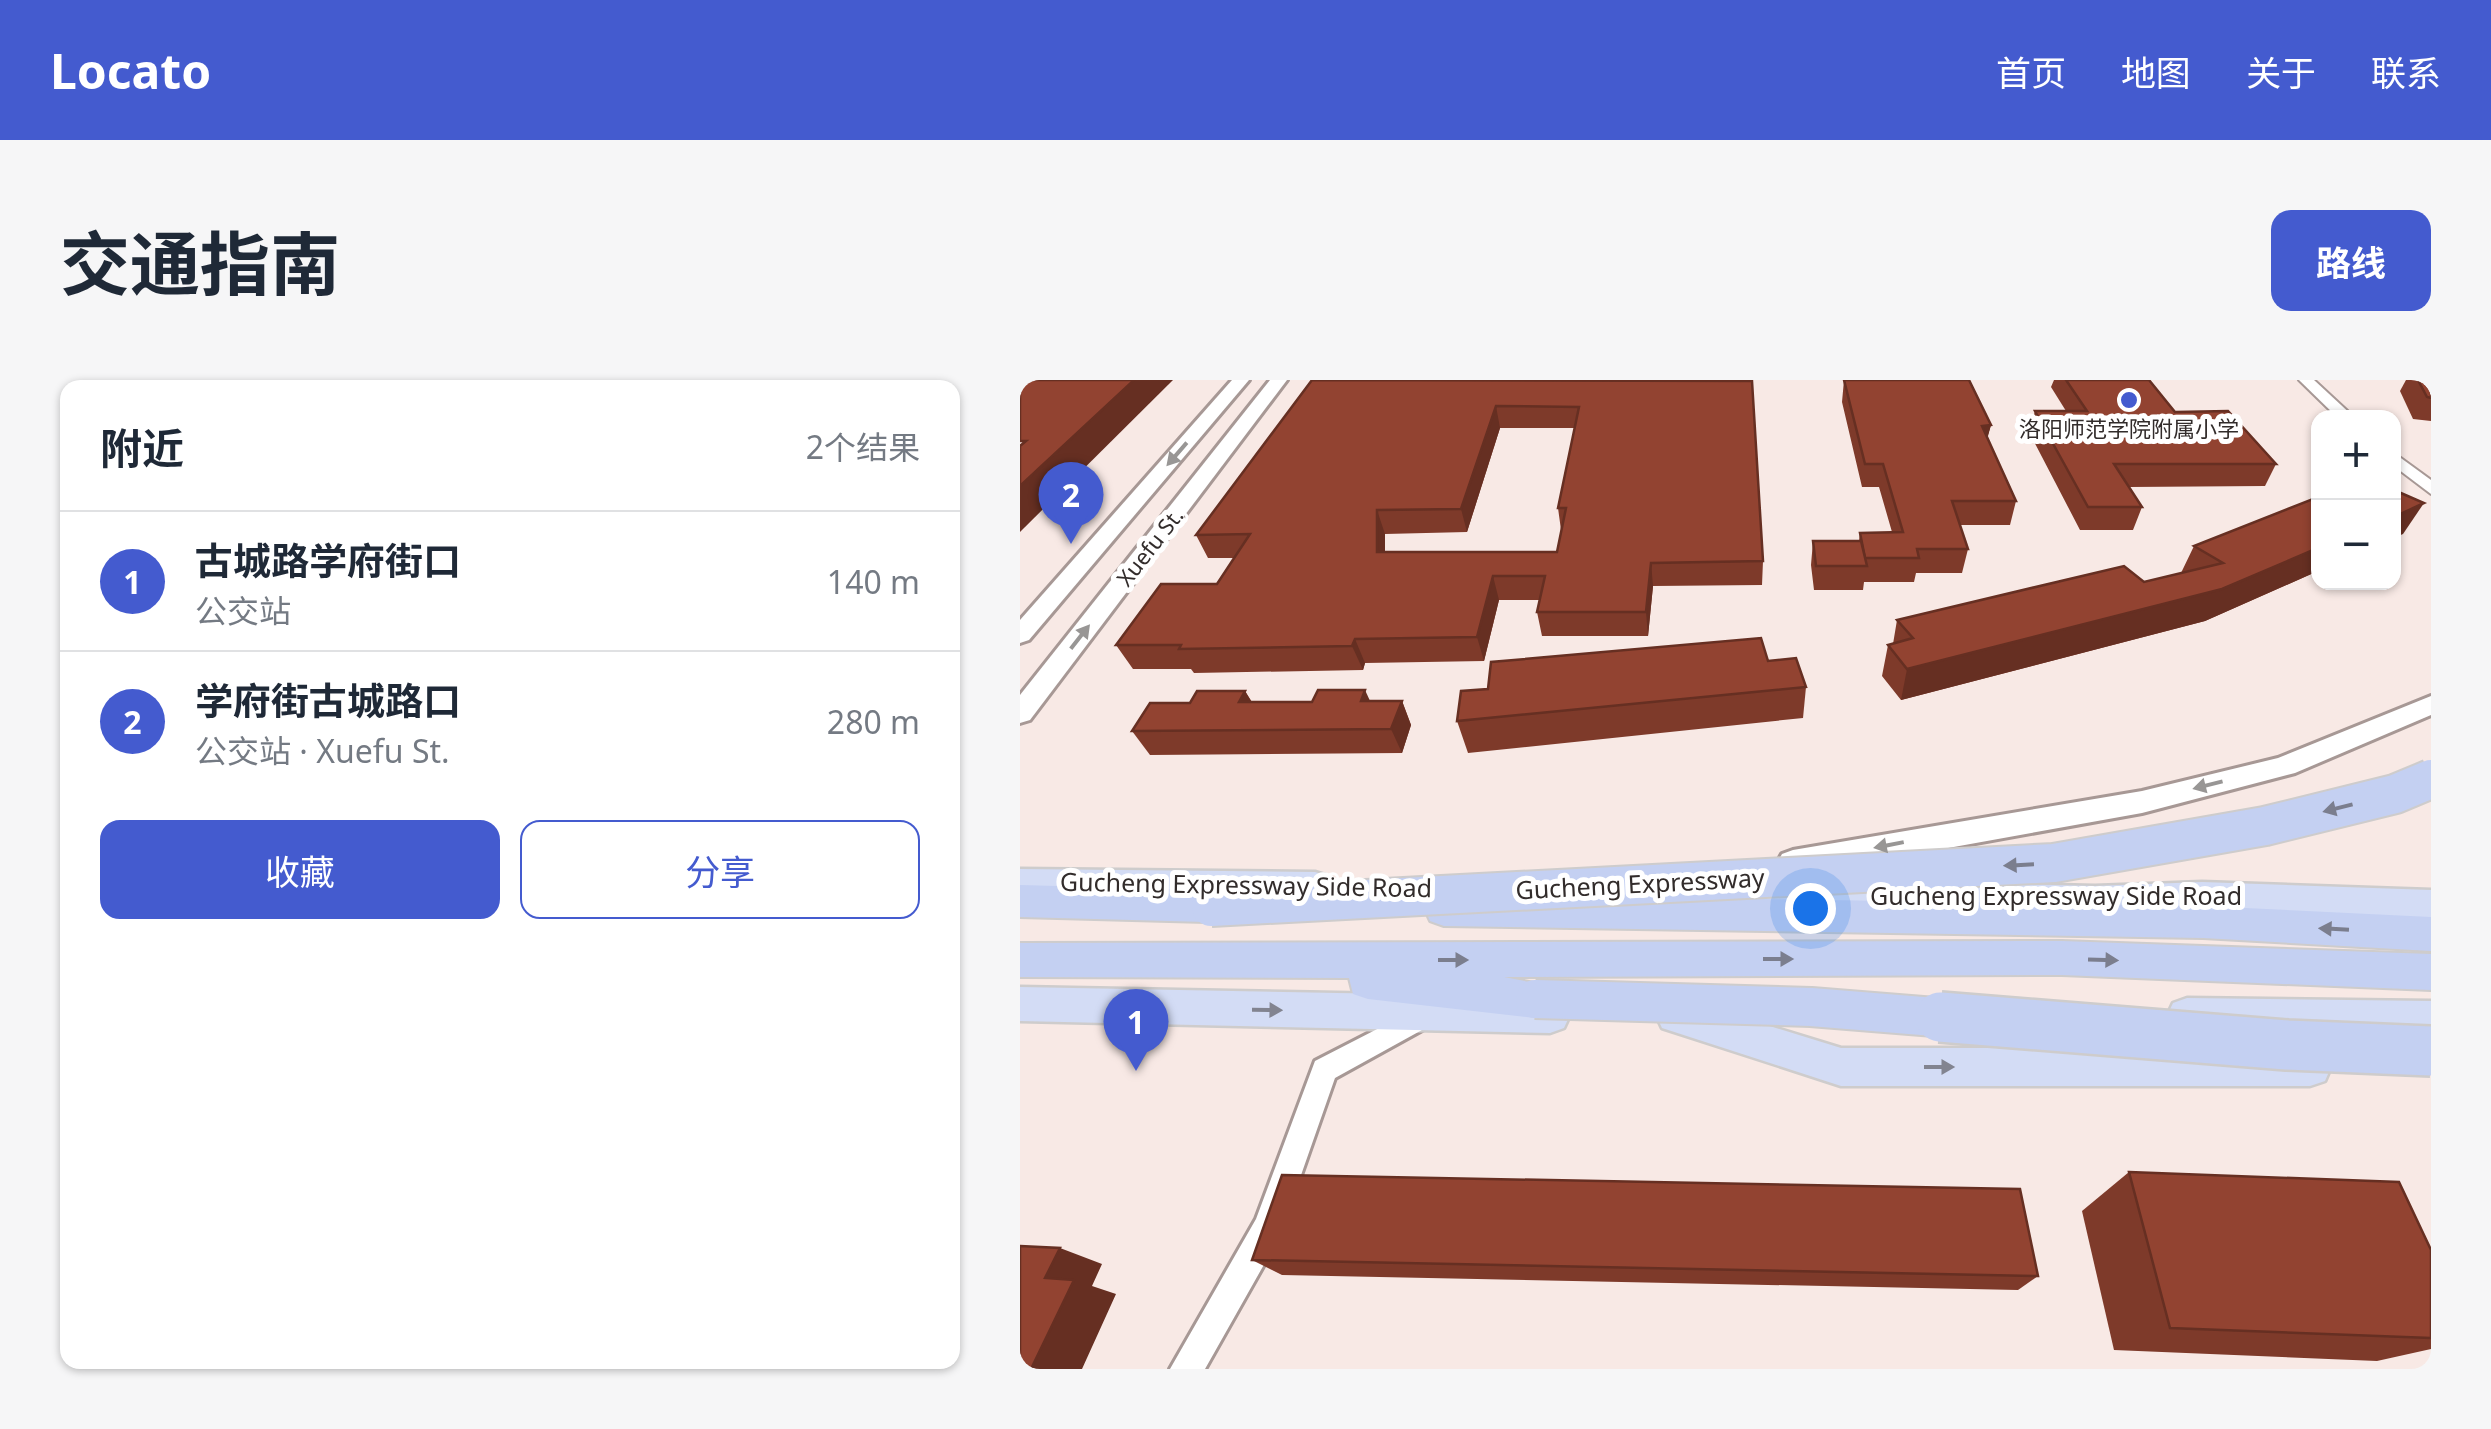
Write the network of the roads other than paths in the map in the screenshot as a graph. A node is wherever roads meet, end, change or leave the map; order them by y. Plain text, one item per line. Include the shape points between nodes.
1 (1240, 380) edge
2 (1279, 380) edge
3 (2303, 380) edge
4 (2336, 410) edge
5 (2401, 467) edge
6 (2431, 492) edge
7 (1020, 635) edge
8 (2431, 704) edge
9 (1020, 714) edge
10 (2431, 779) edge
11 (1020, 883) edge
12 (1655, 889) junction
13 (1020, 901) edge
14 (2431, 905) edge
15 (1211, 906) junction
16 (2431, 934) edge
17 (1020, 960) edge
18 (1180, 961) junction
19 (2431, 972) edge
20 (1020, 1004) edge
21 (1427, 1014) junction
22 (1676, 1015) junction
23 (2431, 1019) edge
24 (2431, 1052) edge
25 (2431, 1068) edge
26 (1188, 1369) edge
27 (1198, 1369) edge

1 -> 7 main road, Xuefu St.
9 -> 2 main road, Xuefu St.
3 - 4 street
5 - 6 street
8 -> 12 main road via 2286,766 2142,802
10 -> 15 highway, Gucheng Expressway, bridge via 2265,826 2054,863
11 - 12 main road, Gucheng Expressway Side Road
12 - 14 main road, Gucheng Expressway Side Road
13 - 15 highway, Gucheng Expressway
16 -> 15 highway, bridge via 2203,922
17 - 18 highway
18 -> 19 highway via 2062,958
18 - 24 highway, bridge via 1534,999 1812,1007
20 -> 21 main road
21 - 22 main road
21 - 26 street via 1324,1070 1268,1227
22 - 23 main road
22 -> 25 main road via 1841,1067
26 - 27 street

